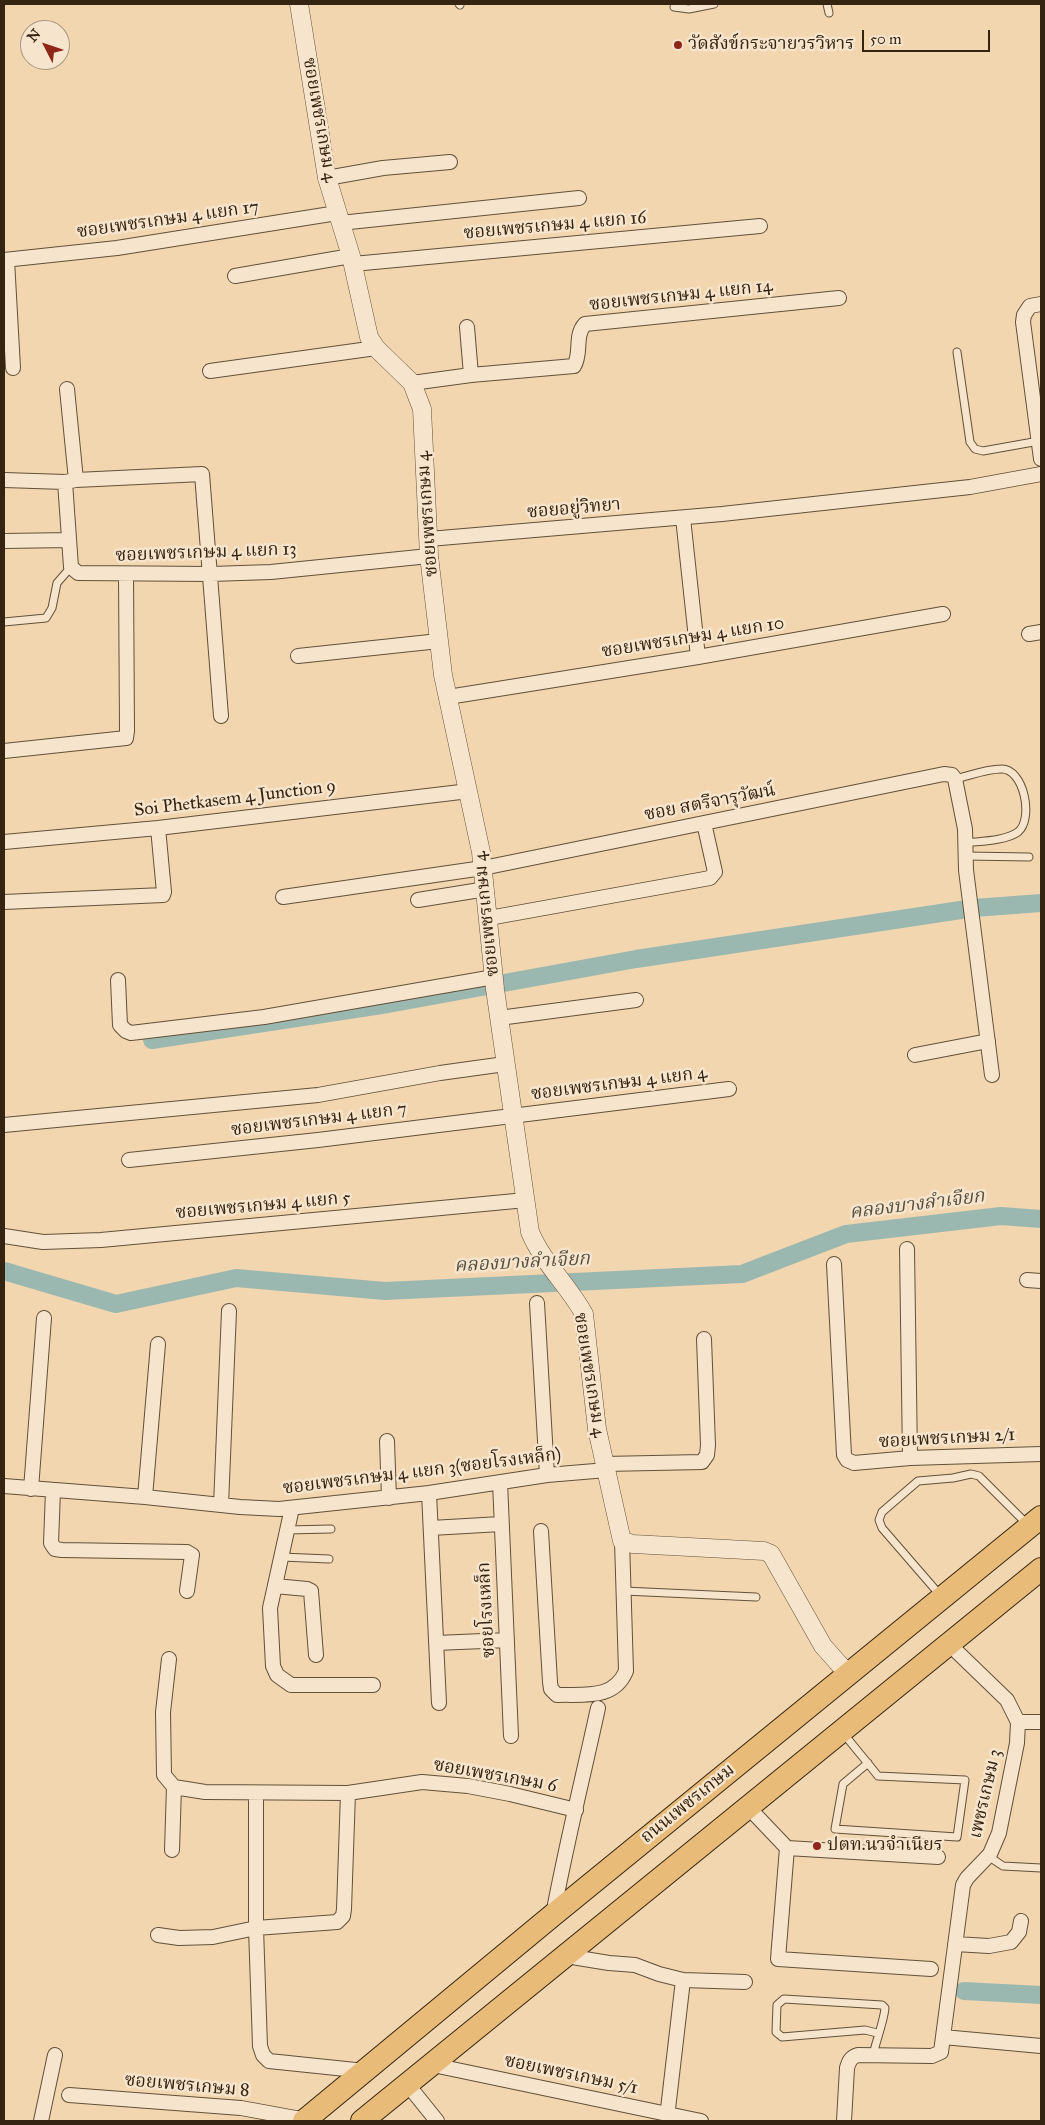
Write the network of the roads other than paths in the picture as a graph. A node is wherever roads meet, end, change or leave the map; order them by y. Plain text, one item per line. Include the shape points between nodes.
1 (299, 4) edge
2 (714, 4) edge
3 (827, 4) edge
4 (674, 7) dead end
5 (688, 7) edge
6 (829, 14) dead end
7 (450, 162) dead end
8 (327, 178) junction
9 (579, 198) dead end
10 (339, 218) junction
11 (760, 226) dead end
12 (5, 260) edge
13 (352, 260) junction
14 (235, 276) dead end
15 (839, 298) dead end
16 (1041, 304) edge
17 (466, 326) dead end
18 (376, 348) junction
19 (957, 352) dead end
20 (13, 368) dead end
21 (210, 371) dead end
22 (471, 375) junction
23 (412, 383) junction
24 (67, 389) dead end
25 (1039, 441) junction
26 (1041, 459) edge
27 (1041, 474) edge
28 (4, 480) edge
29 (70, 481) junction
30 (683, 518) junction
31 (69, 540) junction
32 (4, 541) edge
33 (429, 548) junction
34 (71, 567) junction
35 (126, 574) junction
36 (211, 574) junction
37 (943, 614) dead end
38 (4, 622) edge
39 (439, 641) junction
40 (298, 656) dead end
41 (698, 657) junction
42 (448, 697) junction
43 (221, 716) dead end
44 (4, 751) edge
45 (950, 777) junction
46 (470, 790) junction
47 (704, 823) junction
48 (158, 828) junction
49 (4, 842) edge
50 (966, 850) junction
51 (1029, 857) dead end
52 (483, 868) junction
53 (486, 889) junction
54 (283, 897) dead end
55 (418, 900) dead end
56 (4, 902) edge
57 (489, 918) junction
58 (118, 980) dead end
59 (494, 982) junction
60 (636, 1000) dead end
61 (499, 1018) junction
62 (988, 1042) junction
63 (915, 1056) dead end
64 (505, 1064) junction
65 (992, 1075) dead end
66 (729, 1089) dead end
67 (513, 1116) junction
68 (4, 1125) edge
69 (129, 1160) dead end
70 (526, 1200) junction
71 (4, 1236) edge
72 (907, 1249) dead end
73 (834, 1264) dead end
74 (537, 1303) dead end
75 (229, 1311) dead end
76 (44, 1318) dead end
77 (704, 1340) dead end
78 (158, 1344) dead end
79 (387, 1441) dead end
80 (1041, 1454) edge
81 (910, 1458) junction
82 (606, 1467) junction
83 (547, 1474) junction
84 (500, 1482) junction
85 (4, 1486) edge
86 (31, 1489) junction
87 (53, 1491) junction
88 (429, 1493) junction
89 (145, 1497) junction
90 (389, 1498) junction
91 (221, 1505) junction
92 (292, 1508) junction
93 (1035, 1522) edge
94 (501, 1524) junction
95 (431, 1528) junction
96 (331, 1529) dead end
97 (287, 1530) junction
98 (541, 1531) dead end
99 (622, 1541) junction
100 (281, 1557) junction
101 (329, 1559) dead end
102 (1041, 1569) edge
103 (275, 1586) junction
104 (187, 1591) dead end
105 (624, 1591) junction
106 (756, 1597) dead end
107 (942, 1597) junction
108 (507, 1640) junction
109 (436, 1643) junction
110 (949, 1644) junction
111 (316, 1655) dead end
112 (169, 1659) dead end
113 (848, 1674) junction
114 (373, 1685) dead end
115 (439, 1704) dead end
116 (598, 1708) dead end
117 (1018, 1722) junction
118 (1041, 1722) edge
119 (842, 1732) junction
120 (512, 1736) dead end
121 (868, 1763) junction
122 (174, 1787) junction
123 (256, 1793) junction
124 (348, 1793) junction
125 (749, 1808) junction
126 (576, 1810) junction
127 (787, 1848) junction
128 (172, 1850) dead end
129 (988, 1856) junction
130 (938, 1857) dead end
131 (1041, 1868) edge
132 (553, 1914) junction
133 (1021, 1921) dead end
134 (256, 1928) junction
135 (158, 1935) dead end
136 (955, 1944) junction
137 (566, 1956) junction
138 (931, 1969) dead end
139 (683, 1980) junction
140 (744, 1982) dead end
141 (877, 2033) junction
142 (943, 2037) junction
143 (1041, 2046) edge
144 (55, 2055) dead end
145 (873, 2055) junction
146 (433, 2065) junction
147 (365, 2071) junction
148 (408, 2085) junction
149 (69, 2095) dead end
150 (668, 2109) dead end
151 (373, 2115) edge
152 (41, 2121) edge
153 (301, 2121) edge
154 (362, 2121) edge
155 (437, 2121) edge
156 (701, 2121) edge
157 (844, 2121) edge

1 - 8 street, ซอยเพชรเกษม 4
2 - 5 lane
3 - 6 lane
4 - 5 lane
7 - 8 street via 383,168
8 - 10 street, ซอยเพชรเกษม 4
9 - 10 street, ซอยเพชรเกษม 4 แยก 17
10 - 12 street, ซอยเพชรเกษม 4 แยก 17
10 - 13 street, ซอยเพชรเกษม 4
11 - 13 street, ซอยเพชรเกษม 4 แยก 16
12 - 20 street
13 - 14 street, ซอยเพชรเกษม 4 แยก 16
13 - 18 street, ซอยเพชรเกษม 4 via 369,337
15 - 22 street, ซอยเพชรเกษม 4 แยก 14 via 585,324 579,335 578,360 574,366
16 - 25 street via 1030,306 1023,322
17 - 22 street
18 - 21 street
18 - 23 street, ซอยเพชรเกษม 4
19 - 25 lane via 970,442 975,449
22 - 23 street, ซอยเพชรเกษม 4 แยก 14
23 - 33 street, ซอยเพชรเกษม 4 via 422,409
24 - 29 street
25 - 26 street
27 - 30 street, ซอยอยู่วิทยา via 970,487
28 - 29 street
29 - 31 street
29 - 36 street via 202,474
30 - 33 street, ซอยอยู่วิทยา
30 - 41 street
31 - 32 street
31 - 34 street
33 - 36 street, ซอยเพชรเกษม 4 แยก 13 via 271,572
33 - 39 street, ซอยเพชรเกษม 4
34 - 35 street, ซอยเพชรเกษม 4 แยก 13 via 78,573
34 - 38 lane via 57,582 52,608 46,618
35 - 36 street, ซอยเพชรเกษม 4 แยก 13
35 - 44 street via 126,738
36 - 43 street
37 - 41 street, ซอยเพชรเกษม 4 แยก 10
39 - 40 street
39 - 42 street, ซอยเพชรเกษม 4
41 - 42 street, ซอยเพชรเกษม 4 แยก 10
42 - 46 street, ซอยเพชรเกษม 4
45 - 47 street, ซอย สตรีจารุวัฒน์
45 - 50 street
45 - 50 lane via 1001,768 1010,771 1020,781 1026,805 1025,821 1018,831
46 - 48 street, Soi Phetkasem 4 Junction 9
46 - 52 street, ซอยเพชรเกษม 4
47 - 52 street, ซอย สตรีจารุวัฒน์
47 - 57 street via 715,872 710,878
48 - 49 street, Soi Phetkasem 4 Junction 9
48 - 56 street via 163,895
50 - 51 lane
50 - 62 street
52 - 53 street, ซอยเพชรเกษม 4
52 - 54 street, ซอย สตรีจารุวัฒน์
53 - 55 street
53 - 57 street, ซอยเพชรเกษม 4
57 - 59 street, ซอยเพชรเกษม 4
58 - 59 street via 120,1025 131,1033 264,1018
59 - 61 street, ซอยเพชรเกษม 4
60 - 61 street
61 - 64 street, ซอยเพชรเกษม 4
62 - 63 street
62 - 65 street
64 - 67 street, ซอยเพชรเกษม 4
64 - 68 street via 318,1095
66 - 67 street, ซอยเพชรเกษม 4 แยก 4
67 - 69 street, ซอยเพชรเกษม 4 แยก 7
67 - 70 street, ซอยเพชรเกษม 4
70 - 71 street, ซอยเพชรเกษม 4 แยก 5 via 101,1240 43,1242
70 - 82 street, ซอยเพชรเกษม 4 via 530,1232 536,1247 584,1314 597,1429
72 - 81 street
73 - 81 street, ซอยเพชรเกษม 2/1 via 844,1455 854,1463
74 - 83 street
75 - 91 street
76 - 86 street
77 - 82 street, ซอยเพชรเกษม 4 แยก 3(ซอยโรงเหล็ก) via 707,1456 702,1462
78 - 89 street
79 - 90 street
80 - 81 street, ซอยเพชรเกษม 2/1
82 - 83 street, ซอยเพชรเกษม 4 แยก 3(ซอยโรงเหล็ก)
82 - 99 street, ซอยเพชรเกษม 4
83 - 84 street, ซอยเพชรเกษม 4 แยก 3(ซอยโรงเหล็ก)
84 - 88 street, ซอยเพชรเกษม 4 แยก 3(ซอยโรงเหล็ก)
84 - 94 street, ซอยโรงเหล็ก
85 - 86 street, ซอยเพชรเกษม 4 แยก 3(ซอยโรงเหล็ก)
86 - 87 street, ซอยเพชรเกษม 4 แยก 3(ซอยโรงเหล็ก)
87 - 89 street, ซอยเพชรเกษม 4 แยก 3(ซอยโรงเหล็ก)
87 - 104 street via 51,1543 55,1548 187,1552 192,1555
88 - 90 street, ซอยเพชรเกษม 4 แยก 3(ซอยโรงเหล็ก)
88 - 95 street
89 - 91 street, ซอยเพชรเกษม 4 แยก 3(ซอยโรงเหล็ก)
90 - 92 street, ซอยเพชรเกษม 4 แยก 3(ซอยโรงเหล็ก)
91 - 92 street, ซอยเพชรเกษม 4 แยก 3(ซอยโรงเหล็ก)
92 - 97 street
93 - 107 main road, ถนนเพชรเกษม
93 - 107 lane via 979,1476 972,1474 918,1481 882,1512 879,1520 882,1528
94 - 95 street
94 - 108 street, ซอยโรงเหล็ก
95 - 109 street
96 - 97 lane
97 - 100 street
98 - 105 street via 550,1682 557,1695 601,1694 623,1680 626,1671
99 - 105 street
99 - 113 street via 771,1554 823,1646
100 - 101 lane
100 - 103 street
102 - 110 main road
103 - 111 street via 311,1591
103 - 114 street via 270,1608 273,1666 277,1675 291,1685
105 - 106 lane
107 - 113 main road, ถนนเพชรเกษม
108 - 109 street
108 - 120 street, ซอยโรงเหล็ก
109 - 115 street
110 - 117 street via 1007,1700
110 - 119 main road
112 - 122 street via 163,1712 164,1776
113 - 132 main road, ถนนเพชรเกษม
116 - 126 street, ซอยเพชรเกษม 6
117 - 118 street
117 - 129 street, เพชรเกษม 3 via 1000,1833
119 - 121 lane
119 - 125 main road
121 - 121 lane via 878,1776 965,1780 957,1836 835,1829 843,1784
122 - 123 street, ซอยเพชรเกษม 6 via 205,1792
122 - 128 street
123 - 124 street, ซอยเพชรเกษม 6
123 - 134 street
124 - 126 street, ซอยเพชรเกษม 6 via 422,1782 468,1786
124 - 134 street via 343,1916 337,1922
125 - 127 street
125 - 137 main road
126 - 132 street, ซอยเพชรเกษม 6
127 - 130 street
127 - 138 street via 778,1959
129 - 131 lane via 1003,1866
129 - 136 street, เพชรเกษม 3 via 963,1885
132 - 147 main road, ถนนเพชรเกษม
133 - 136 street via 1019,1932 1011,1942 989,1946
134 - 135 street via 213,1937
134 - 147 street via 260,2046 263,2055 269,2061
136 - 142 street, เพชรเกษม 3
137 - 139 street via 635,1965
137 - 146 main road
139 - 140 street
139 - 150 street
141 - 141 lane via 865,2030 782,2037 776,2032 777,2005 784,1999 882,2005 884,2014
141 - 145 lane
142 - 143 street
142 - 145 street, เพชรเกษม 3 via 941,2052 937,2056
144 - 152 street
145 - 157 street via 858,2055 848,2062
146 - 148 main road
146 - 156 street, ซอยเพชรเกษม 5/1
147 - 153 main road, ถนนเพชรเกษม
148 - 151 main road
148 - 155 street
149 - 153 street, ซอยเพชรเกษม 8 via 241,2108
151 - 154 main road

